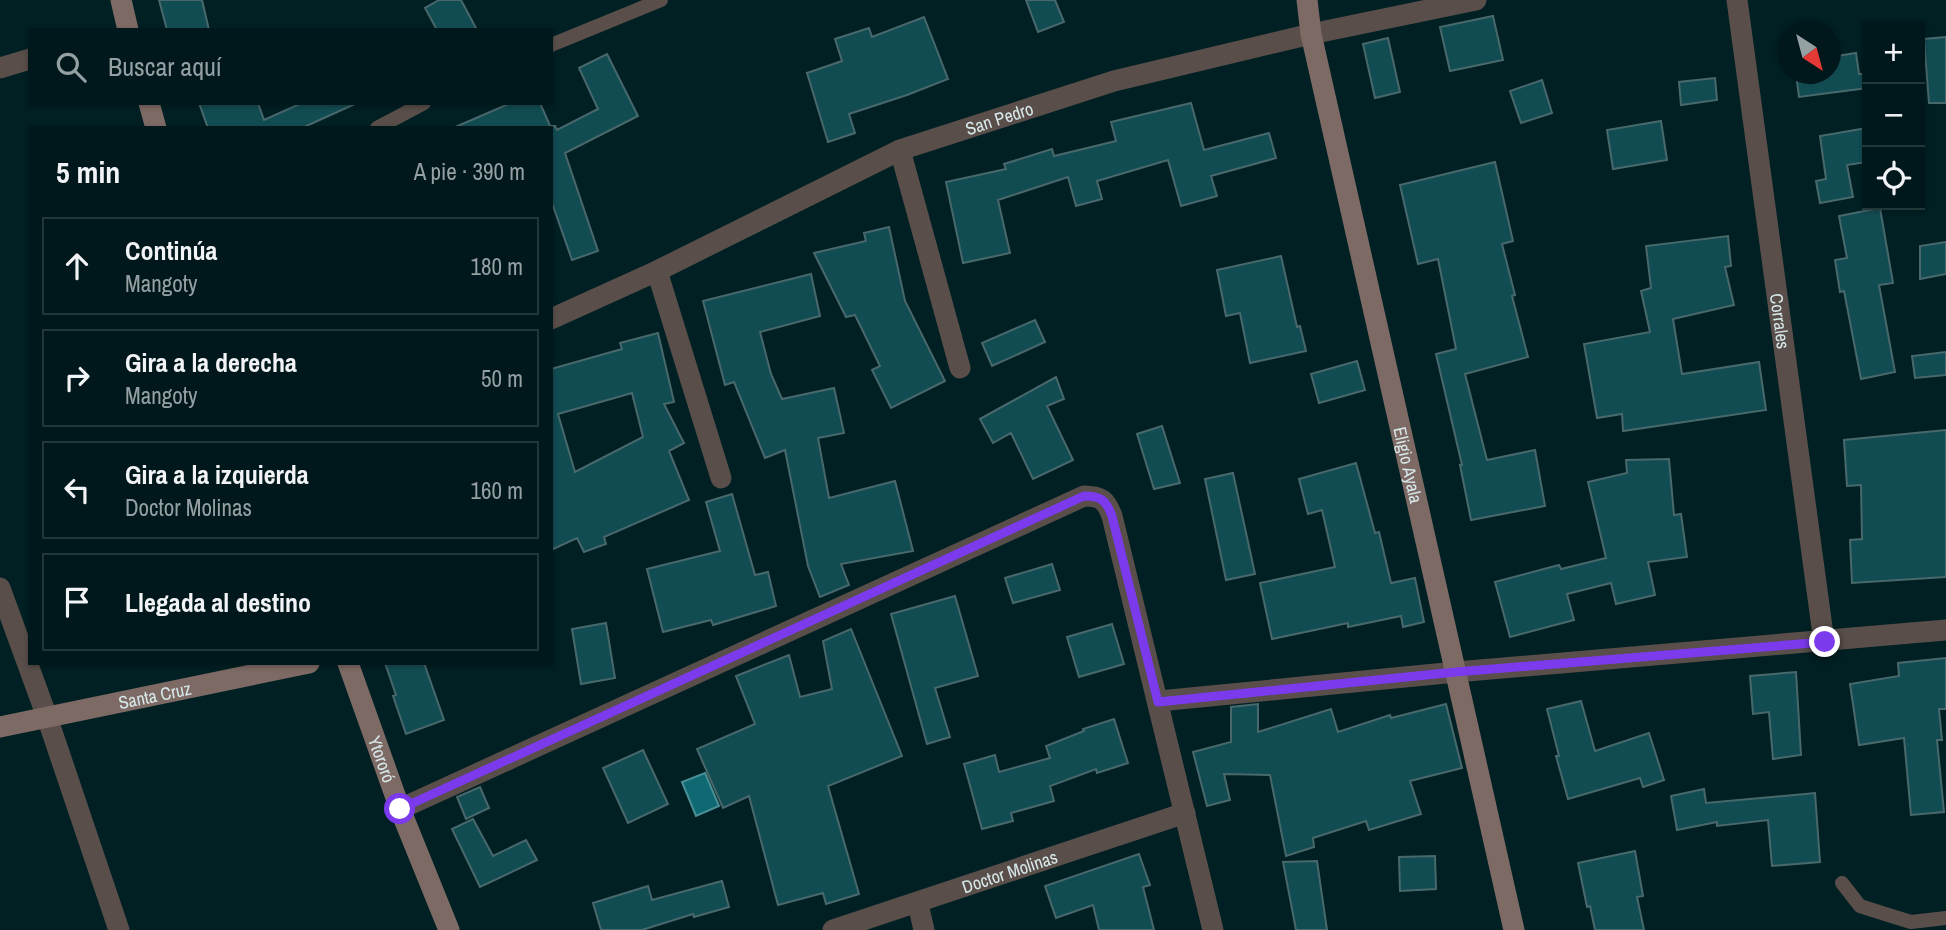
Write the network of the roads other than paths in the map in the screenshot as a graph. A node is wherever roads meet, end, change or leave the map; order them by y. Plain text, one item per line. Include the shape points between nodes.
1 (121, 0) edge
2 (661, 0) edge
3 (1307, 0) edge
4 (1476, 0) edge
5 (1737, 0) edge
6 (128, 28) edge
7 (1311, 34) junction
8 (553, 44) edge
9 (28, 60) edge
10 (0, 68) edge
11 (150, 105) edge
12 (421, 105) edge
13 (155, 126) edge
14 (381, 126) edge
15 (900, 150) junction
16 (657, 271) junction
17 (553, 319) edge
18 (960, 368) dead end
19 (721, 478) dead end
20 (0, 588) edge
21 (1946, 630) edge
22 (1825, 642) junction
23 (28, 665) edge
24 (28, 665) edge
25 (299, 665) edge
26 (349, 665) edge
27 (1456, 672) junction
28 (1158, 702) junction
29 (47, 717) junction
30 (0, 727) edge
31 (400, 809) junction
32 (1185, 813) junction
33 (1842, 883) dead end
34 (918, 904) junction
35 (1946, 918) edge
36 (119, 930) edge
37 (449, 930) edge
38 (833, 930) edge
39 (924, 930) edge
40 (1213, 930) edge
41 (1514, 930) edge

1 - 6 street
2 - 8 lane
3 - 7 street, Eligio Ayala
4 - 7 street, San Pedro
5 - 22 street, Corrales
7 - 15 street, San Pedro via 1114,81
7 - 27 street, Eligio Ayala
9 - 10 street
11 - 13 street
12 - 14 lane
15 - 16 street, San Pedro
15 - 18 street
16 - 17 street, San Pedro
16 - 19 street
20 - 24 street
21 - 22 street
22 - 27 street
23 - 29 street
25 - 29 street, Santa Cruz
26 - 31 street, Ytororó
27 - 28 street
27 - 41 street, Eligio Ayala
28 - 31 street via 1112,516 1098,496 1084,496
28 - 32 street
29 - 30 street, Santa Cruz
29 - 36 street
31 - 37 street, Ytororó
32 - 34 street, Doctor Molinas
32 - 40 street
33 - 35 lane via 1860,906 1911,922
34 - 38 street, Doctor Molinas
34 - 39 street

